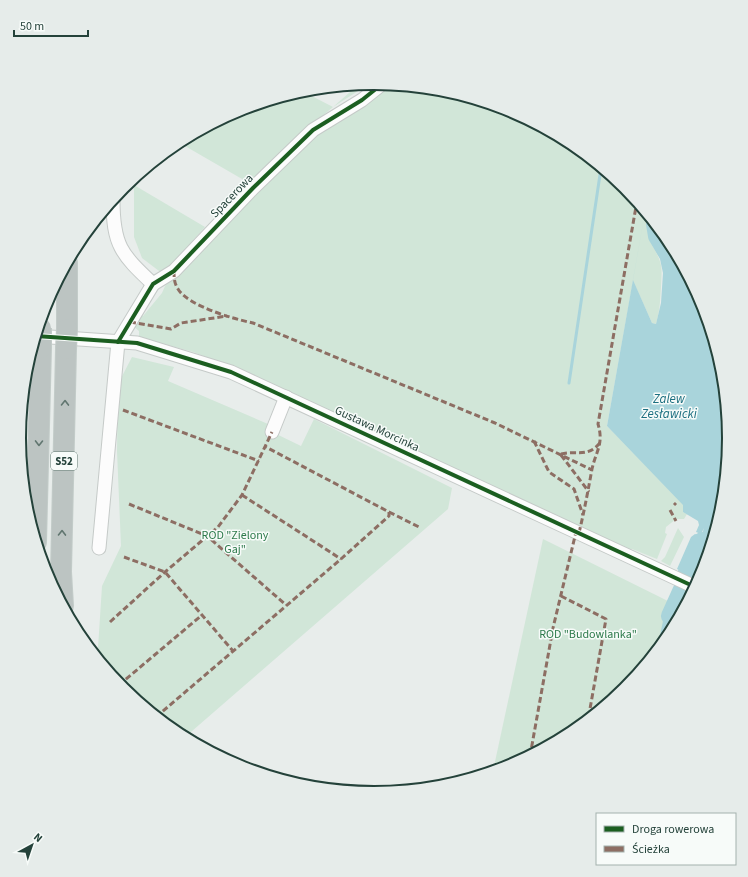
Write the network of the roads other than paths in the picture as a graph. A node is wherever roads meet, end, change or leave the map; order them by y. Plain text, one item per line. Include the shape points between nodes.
1 (374, 90) edge
2 (113, 208) edge
3 (67, 275) edge
4 (153, 284) junction
5 (42, 333) edge
6 (40, 342) edge
7 (118, 342) junction
8 (286, 397) junction
9 (272, 432) dead end
10 (36, 522) edge
11 (99, 548) dead end
12 (690, 585) edge
13 (62, 592) edge

1 - 4 street, Spacerowa via 313,130 174,270
2 - 4 street via 114,232 119,244 131,262
13 -> 3 highway, S52, bridge
4 - 7 street, Spacerowa
5 - 7 street, Gustawa Morcinka
6 -> 10 highway, S52
7 - 8 street, Gustawa Morcinka via 137,343 205,362
7 - 11 street
8 - 9 street
8 - 12 street, Gustawa Morcinka

